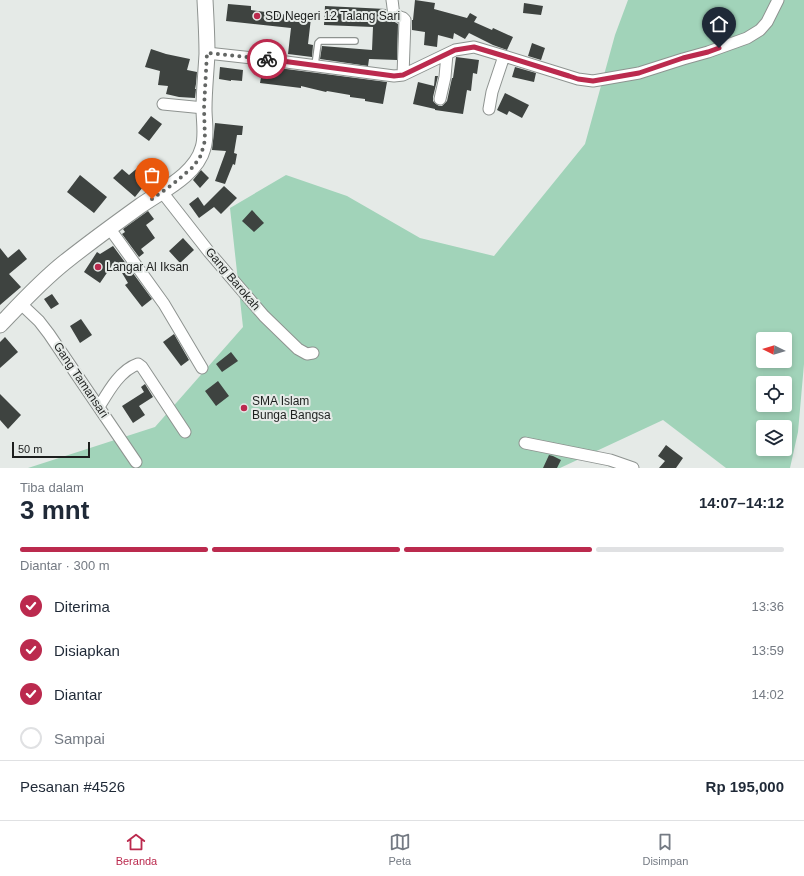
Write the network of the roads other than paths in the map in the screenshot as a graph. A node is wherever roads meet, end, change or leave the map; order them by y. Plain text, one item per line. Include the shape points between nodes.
1 (205, 0) edge
2 (392, 0) edge
3 (778, 0) edge
4 (355, 41) dead end
5 (207, 53) junction
6 (447, 54) junction
7 (504, 56) junction
8 (315, 65) junction
9 (403, 75) junction
10 (440, 98) dead end
11 (163, 104) dead end
12 (204, 108) junction
13 (489, 109) dead end
14 (162, 192) junction
15 (110, 229) junction
16 (20, 303) junction
17 (0, 325) edge
18 (313, 353) dead end
19 (202, 368) dead end
20 (99, 407) junction
21 (185, 432) dead end
22 (525, 442) dead end
23 (136, 462) dead end
24 (633, 468) edge

1 - 5 street
2 - 9 street via 394,12 405,20
3 - 7 street via 767,22 747,38 639,73 593,81 585,80
4 - 8 lane via 318,42
5 - 8 street
5 - 12 street
6 - 7 street via 474,47
6 - 9 street
6 - 10 street
7 - 13 street
8 - 9 street via 394,76
11 - 12 street
12 - 14 street via 205,140 200,157 193,167
14 - 15 street
14 - 18 street, Gang Barokah via 264,316 298,349 307,354
15 - 16 street via 42,280
15 - 19 street via 164,304
16 - 17 street
16 - 20 street, Gang Tamansari via 49,334
20 - 21 street via 127,369 138,364
20 - 23 street, Gang Tamansari
22 - 24 street via 610,460

